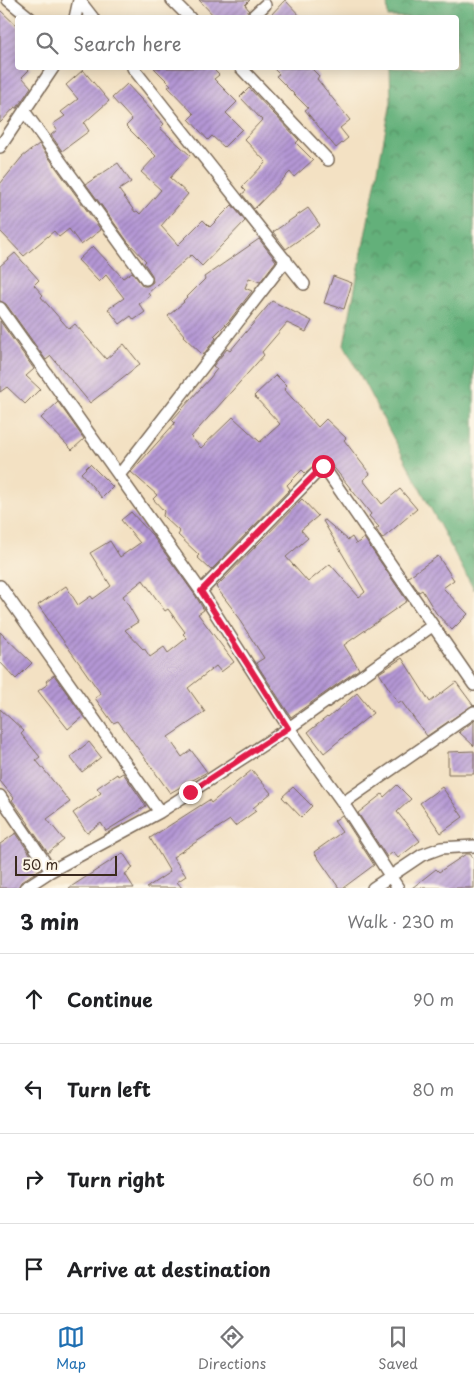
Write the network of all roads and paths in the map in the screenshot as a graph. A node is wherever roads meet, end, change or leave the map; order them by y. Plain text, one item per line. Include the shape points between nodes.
1 (8, 0) edge
2 (79, 0) edge
3 (172, 0) edge
4 (264, 5) dead end
5 (26, 15) edge
6 (76, 15) edge
7 (91, 15) edge
8 (187, 15) edge
9 (255, 15) edge
10 (53, 70) edge
11 (135, 70) edge
12 (243, 70) edge
13 (24, 112) junction
14 (0, 147) edge
15 (328, 160) dead end
16 (286, 260) junction
17 (146, 279) dead end
18 (304, 284) dead end
19 (0, 308) edge
20 (120, 474) junction
21 (0, 586) edge
22 (201, 591) junction
23 (432, 626) junction
24 (474, 685) edge
25 (474, 712) edge
26 (288, 728) junction
27 (0, 796) edge
28 (343, 803) junction
29 (160, 812) junction
30 (473, 848) edge
31 (51, 871) junction
32 (389, 876) junction
33 (25, 888) edge
34 (373, 888) edge
35 (398, 888) edge

1 - 5 street
2 - 6 street
2 - 7 street
3 - 8 street
4 - 9 street
10 - 13 street
11 - 16 street
12 - 15 street
13 - 14 street
13 - 17 street
16 - 18 street
16 - 20 street
19 - 20 street
20 - 22 street
21 - 29 street
22 - 23 street via 323,466
22 - 26 street
23 - 24 street
23 - 26 street
25 - 28 street
26 - 28 street
26 - 29 street
27 - 31 street
28 - 32 street
29 - 31 street
30 - 32 street via 441,848 422,855
31 - 33 street
32 - 34 street
32 - 35 street

